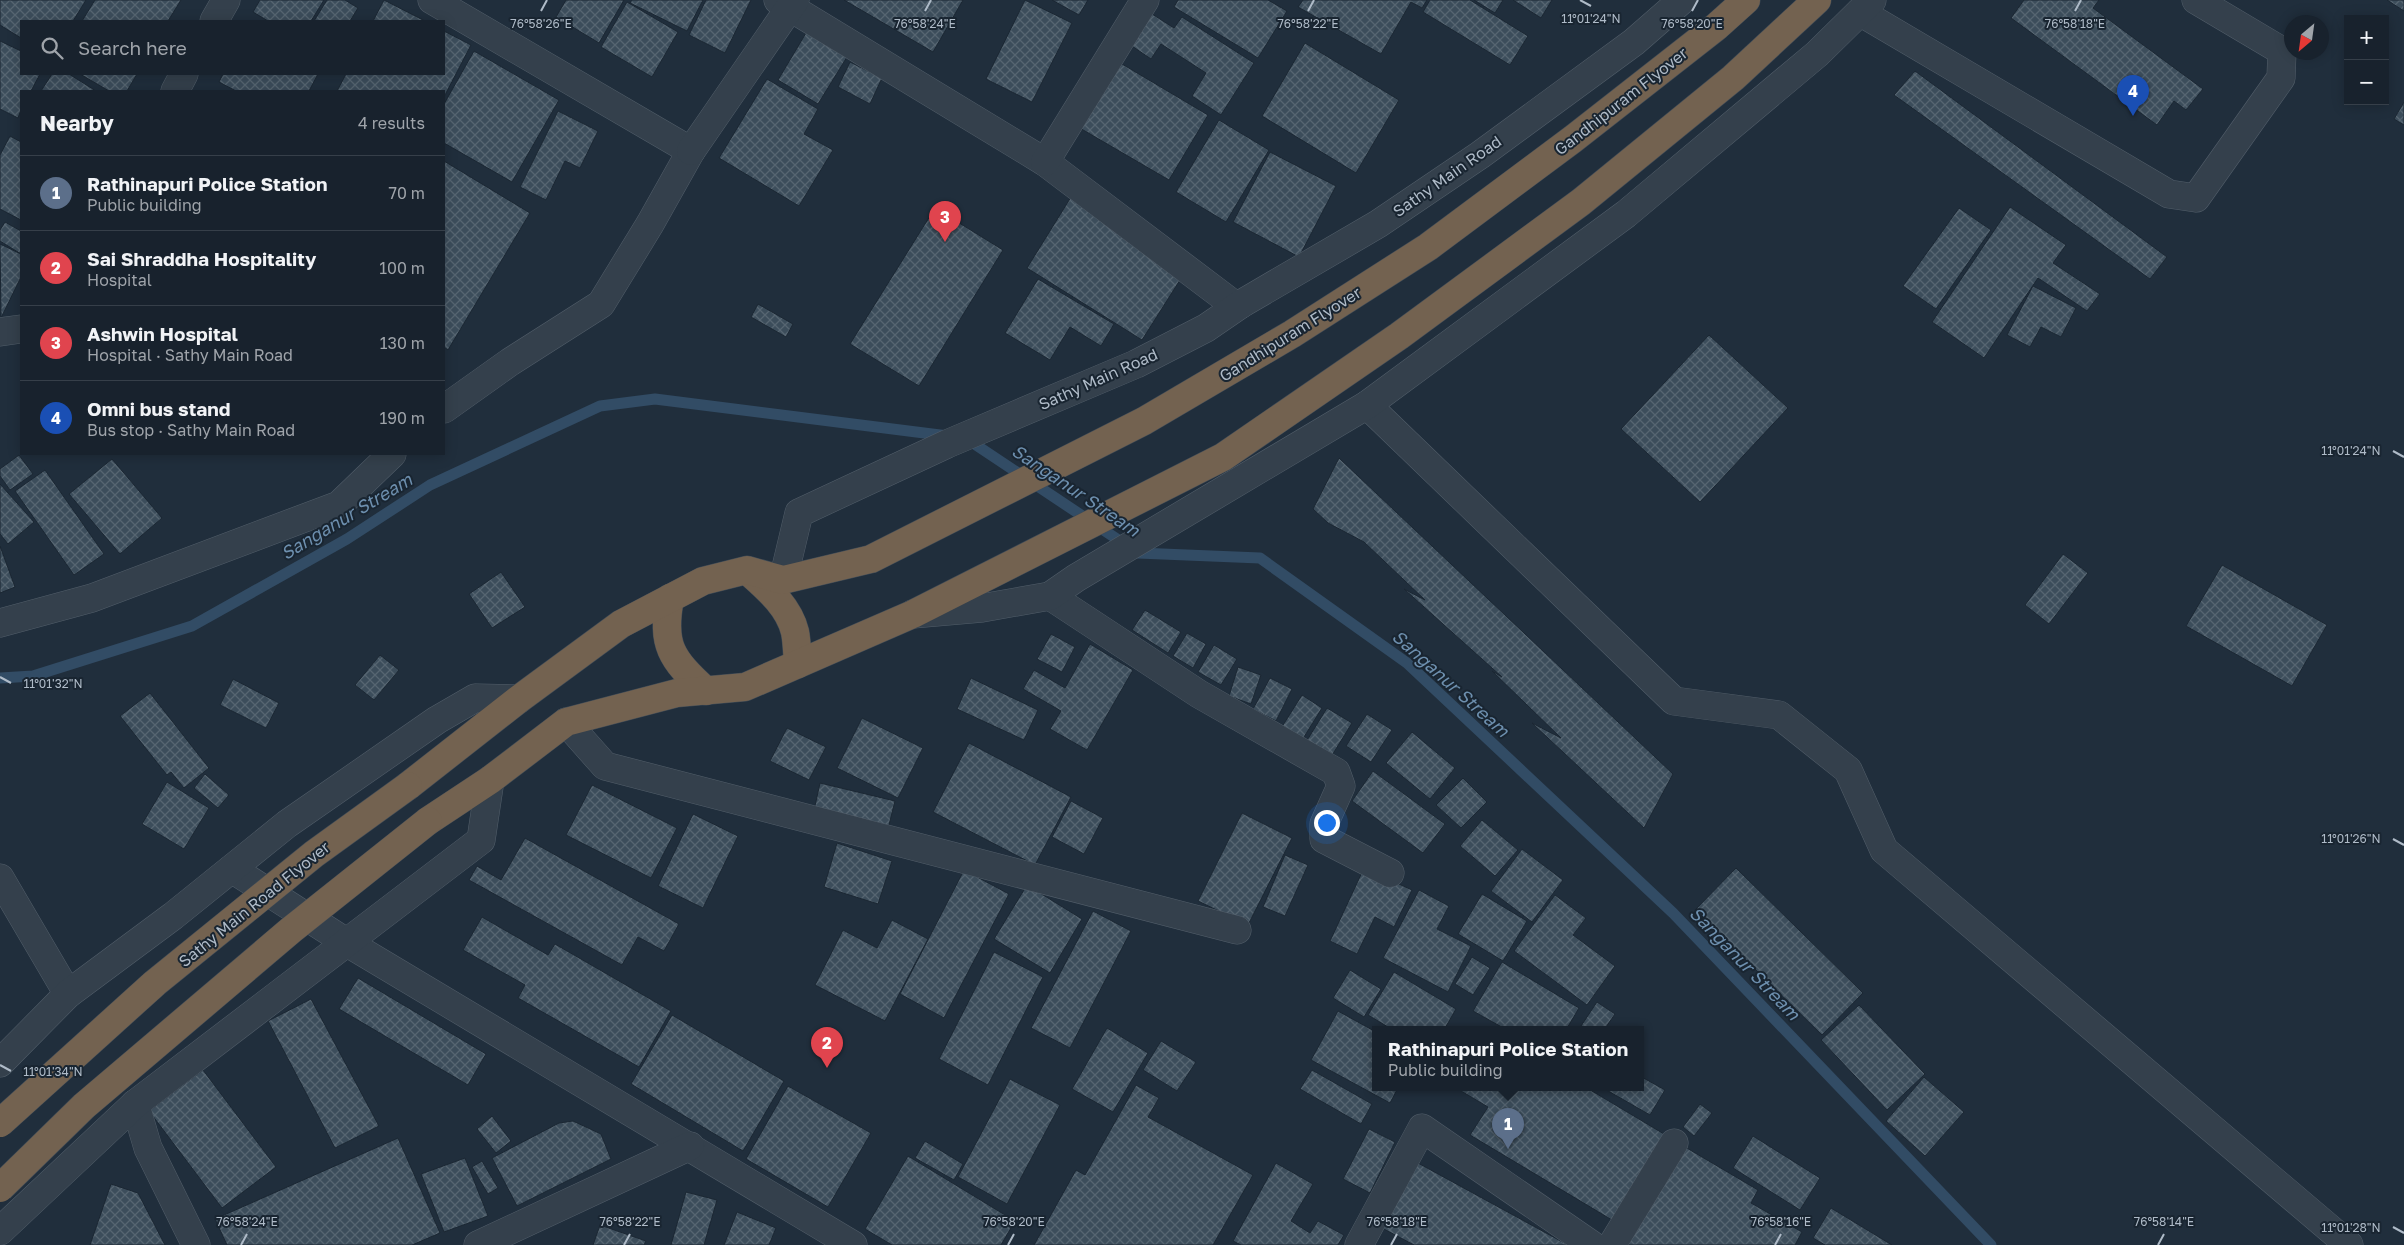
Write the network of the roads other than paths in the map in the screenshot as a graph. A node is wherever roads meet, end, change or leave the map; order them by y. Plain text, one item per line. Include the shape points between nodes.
1 (226, 0) edge
2 (432, 0) edge
3 (1145, 0) edge
4 (1682, 0) edge
5 (1746, 0) edge
6 (1817, 0) edge
7 (2196, 0) edge
8 (787, 2) edge
9 (1866, 6) edge
10 (215, 20) edge
11 (183, 75) edge
12 (175, 90) edge
13 (691, 151) junction
14 (1045, 162) junction
15 (1241, 304) junction
16 (20, 329) edge
17 (0, 332) edge
18 (1367, 405) junction
19 (445, 408) edge
20 (391, 455) edge
21 (747, 570) junction
22 (783, 580) junction
23 (1050, 596) junction
24 (670, 598) junction
25 (913, 614) junction
26 (0, 623) edge
27 (798, 664) junction
28 (706, 691) junction
29 (519, 699) junction
30 (566, 722) junction
31 (490, 780) junction
32 (232, 869) junction
33 (1390, 873) dead end
34 (0, 878) edge
35 (1237, 930) dead end
36 (346, 942) junction
37 (68, 994) junction
38 (0, 1063) edge
39 (135, 1104) junction
40 (0, 1123) edge
41 (1674, 1142) dead end
42 (690, 1146) junction
43 (0, 1188) edge
44 (0, 1231) edge
45 (196, 1245) edge
46 (478, 1245) edge
47 (853, 1245) edge
48 (1360, 1245) edge
49 (1592, 1245) edge
50 (1612, 1245) edge
51 (2349, 1245) edge

1 - 10 street
2 - 13 street
3 - 14 street
4 - 15 street, Sathy Main Road via 1634,42 1480,155 1378,224
5 - 22 highway, Gandhipuram Flyover via 1573,139 1428,247 1292,334 1144,421 871,559
6 - 25 highway via 1733,78 1580,202 1399,336 1223,457
7 - 9 street via 2282,51 2281,78 2196,198 2169,194
8 - 13 street
8 - 14 street
9 - 18 street via 1817,54 1626,214
11 - 12 street
13 - 19 street via 600,304
14 - 15 street via 1233,304
15 - 22 street, Sathy Main Road via 1206,328 1136,364 947,444 799,513
16 - 17 street
18 - 23 street
18 - 51 street via 1674,701 1779,715 1848,770 1884,850
20 - 26 street via 339,505 92,598
21 - 22 highway
21 - 24 highway via 703,581
21 - 27 highway via 776,597 787,616 795,631
23 - 25 street via 982,608
23 - 33 street via 1199,694 1336,772 1341,786 1324,824 1324,839
24 - 28 highway via 666,622 670,650 686,673
24 - 29 highway via 621,624
25 - 27 highway
27 - 28 highway via 745,687
28 - 30 highway via 677,693
29 - 32 street via 474,698 287,824
29 - 40 highway, Sathy Main Road Flyover, bridge via 314,854 155,983
30 - 31 highway
30 - 35 street via 606,766
31 - 36 street via 480,840
31 - 43 highway, bridge via 428,821 291,930 84,1106
32 - 36 street
32 - 37 street
34 - 37 street
36 - 39 street
36 - 42 street
37 - 38 street
39 - 44 street
39 - 45 street via 148,1148
41 - 50 street
42 - 46 street
42 - 47 street
48 - 49 street via 1422,1128

